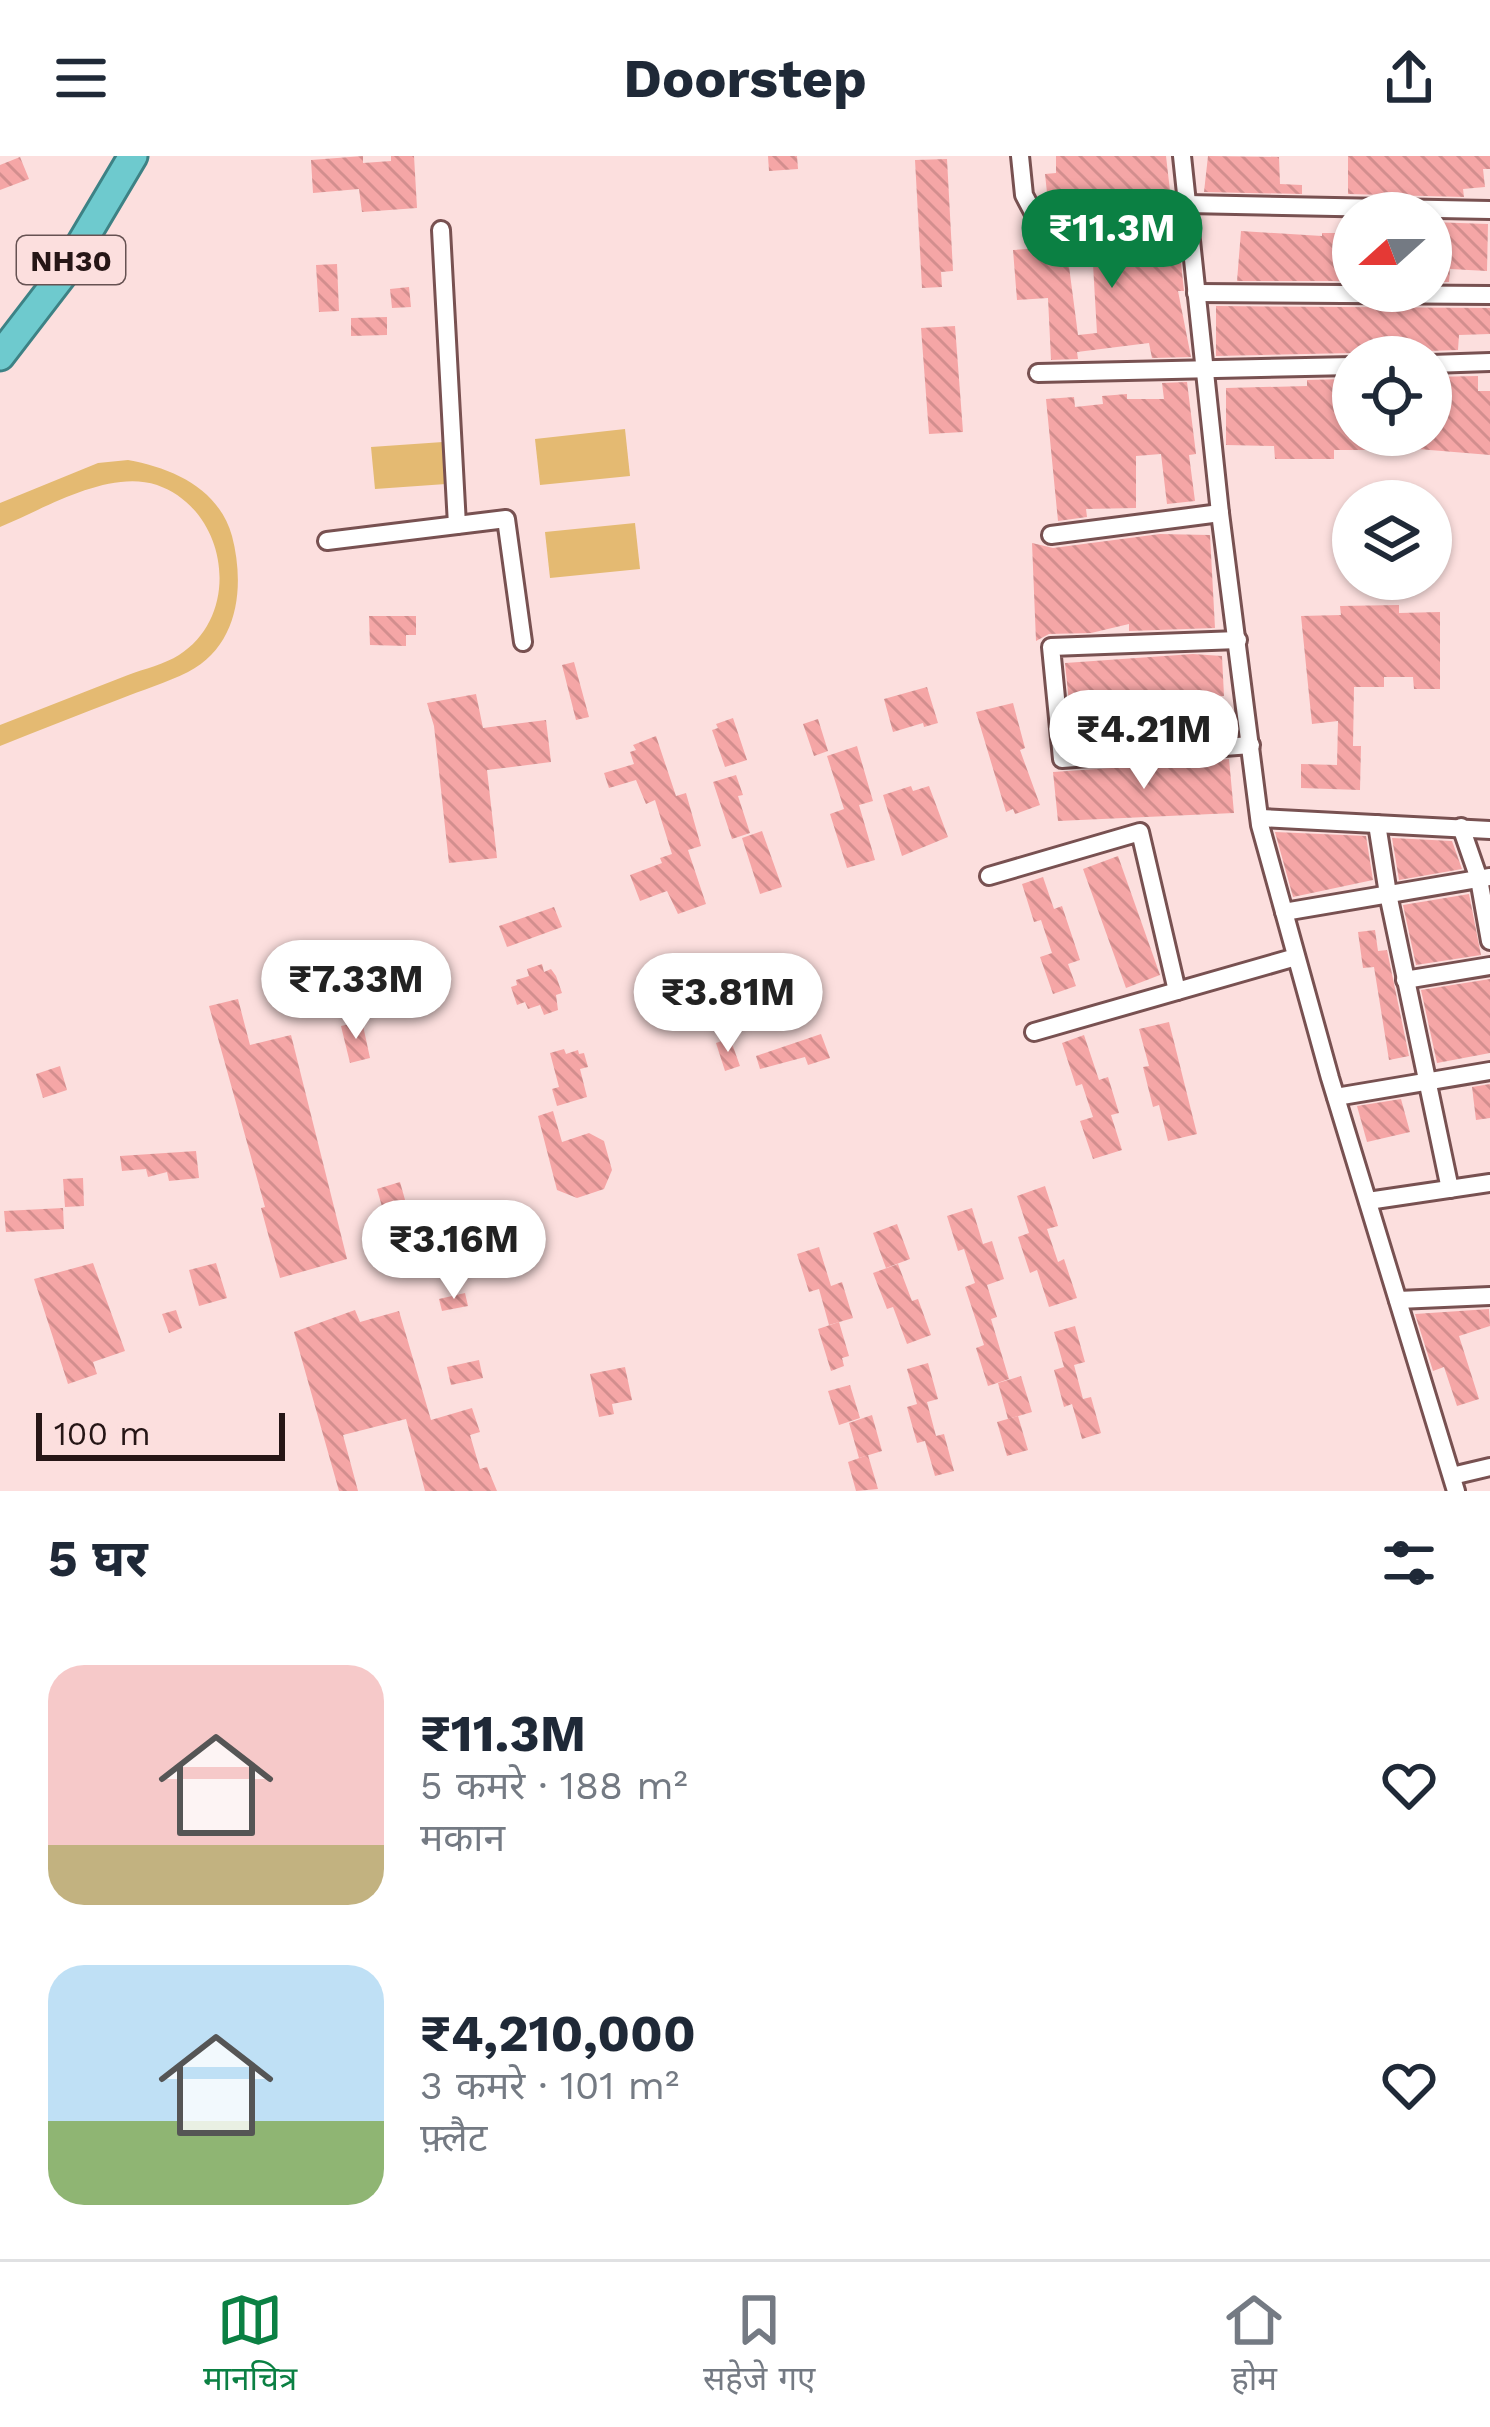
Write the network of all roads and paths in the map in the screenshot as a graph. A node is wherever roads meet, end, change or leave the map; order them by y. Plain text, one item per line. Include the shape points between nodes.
1 (112, 156) edge
2 (133, 156) edge
3 (1020, 156) edge
4 (1182, 156) edge
5 (1187, 204) junction
6 (1490, 210) edge
7 (441, 230) dead end
8 (1196, 293) junction
9 (1490, 295) edge
10 (0, 332) edge
11 (0, 356) edge
12 (1490, 362) edge
13 (1452, 363) edge
14 (1332, 367) edge
15 (1205, 370) junction
16 (1038, 373) dead end
17 (1220, 514) junction
18 (457, 525) junction
19 (1051, 535) dead end
20 (327, 541) dead end
21 (1238, 640) junction
22 (524, 642) dead end
23 (1251, 745) junction
24 (1260, 818) junction
25 (1378, 824) junction
26 (1461, 827) junction
27 (1490, 830) edge
28 (989, 876) dead end
29 (1484, 878) edge
30 (1388, 894) junction
31 (1284, 911) junction
32 (1490, 941) edge
33 (1297, 957) junction
34 (1490, 966) edge
35 (1405, 980) junction
36 (1177, 991) junction
37 (1034, 1032) dead end
38 (1490, 1071) edge
39 (1425, 1082) junction
40 (1336, 1096) junction
41 (1490, 1183) edge
42 (1450, 1189) junction
43 (1368, 1201) junction
44 (1490, 1296) edge
45 (1398, 1300) junction
46 (1490, 1467) edge
47 (1454, 1484) edge

1 - 10 highway, NH30
2 - 11 highway, NH30 via 63,274
3 - 5 street via 1034,214
4 - 5 street
5 - 6 street
5 - 8 street
7 - 18 street
8 - 9 street
8 - 15 street
12 - 13 street
14 - 15 street
15 - 16 street
15 - 17 street
17 - 19 street
17 - 21 street
18 - 20 street
18 - 22 street via 506,519
21 - 23 street
21 - 23 street via 1051,647 1062,759
23 - 24 street
24 - 25 street
24 - 31 street
25 - 26 street
25 - 30 street
26 - 27 street
26 - 29 street
28 - 36 street via 1139,832
29 - 30 street
29 - 32 street
30 - 31 street
30 - 35 street
31 - 33 street
33 - 36 street
33 - 40 street
34 - 35 street
35 - 39 street
36 - 37 street
38 - 39 street
39 - 40 street
39 - 42 street
40 - 43 street
41 - 42 street
42 - 43 street
43 - 45 street
44 - 45 street
45 - 47 street
46 - 47 street

